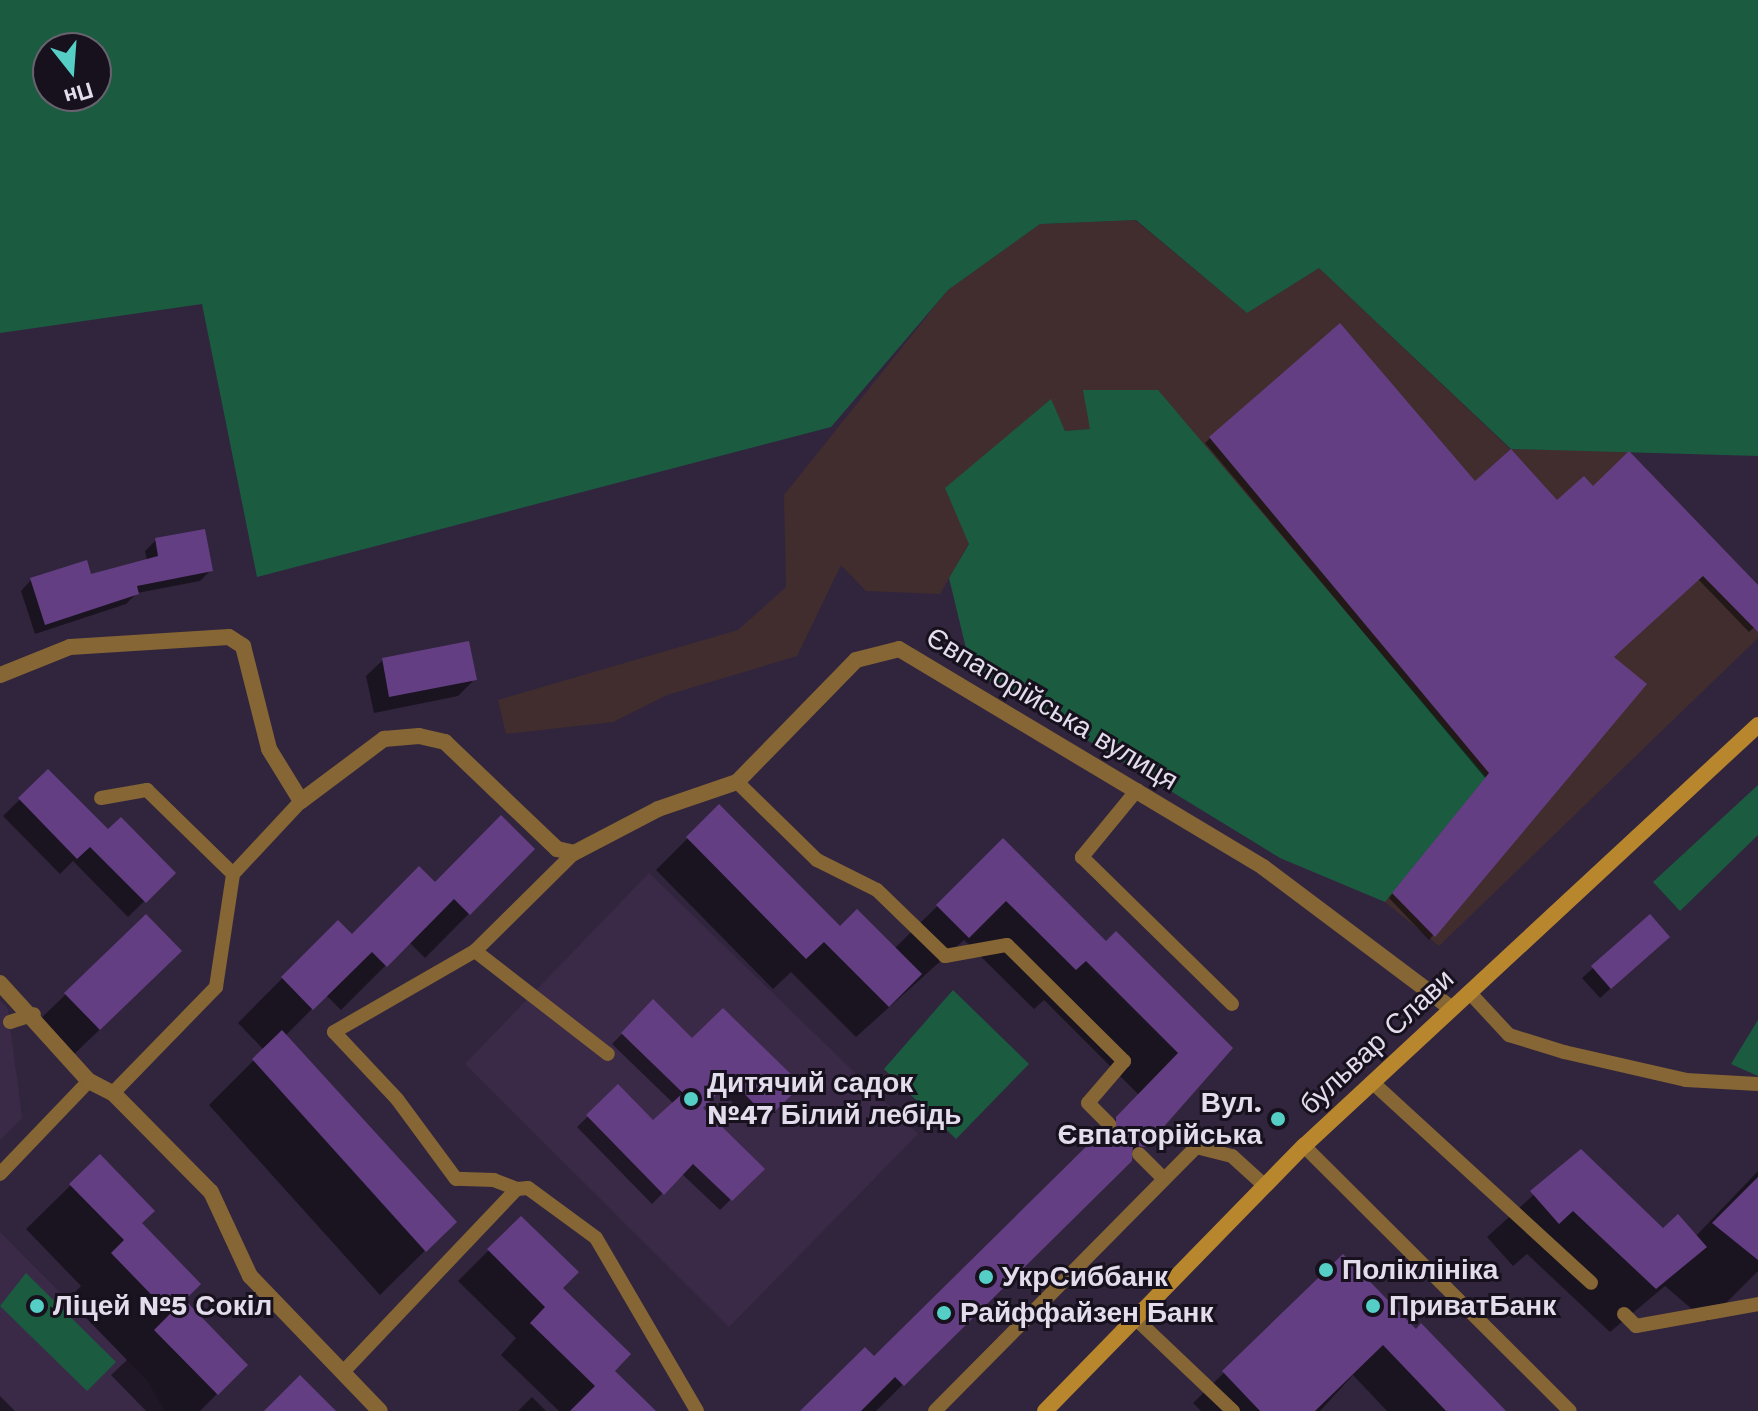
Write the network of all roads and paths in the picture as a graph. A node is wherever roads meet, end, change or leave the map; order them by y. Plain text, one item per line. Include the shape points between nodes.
1 (0, 675) edge
2 (1758, 725) edge
3 (737, 782) junction
4 (1137, 790) junction
5 (101, 798) dead end
6 (301, 801) junction
7 (574, 853) junction
8 (233, 874) junction
9 (475, 951) junction
10 (0, 983) edge
11 (1469, 992) junction
12 (1232, 1004) dead end
13 (1451, 1008) junction
14 (34, 1014) junction
15 (10, 1022) dead end
16 (608, 1054) dead end
17 (89, 1081) junction
18 (1372, 1082) junction
19 (1758, 1084) edge
20 (113, 1093) junction
21 (1109, 1124) dead end
22 (1304, 1146) junction
23 (1139, 1154) dead end
24 (0, 1174) edge
25 (1164, 1179) junction
26 (1265, 1186) junction
27 (517, 1189) junction
28 (1591, 1283) dead end
29 (1758, 1304) edge
30 (1624, 1314) dead end
31 (1136, 1319) junction
32 (344, 1371) junction
33 (380, 1411) edge
34 (697, 1411) edge
35 (935, 1411) edge
36 (1045, 1411) edge
37 (1233, 1411) edge
38 (1570, 1411) edge

1 - 6 street via 70,647 229,637 243,646 269,749
2 - 11 street, бульвар Слави
3 - 4 street, Євпаторійська вулиця via 856,660 899,649
3 - 7 street, Євпаторійська вулиця via 658,809
3 - 21 lane via 817,860 877,890 945,956 1007,945 1124,1061 1088,1103
4 - 12 lane via 1082,857
4 - 13 street, Євпаторійська вулиця via 1263,867
5 - 8 lane via 147,790
6 - 7 street via 384,739 419,736 445,742 557,849
6 - 8 lane
7 - 9 lane
8 - 20 lane via 216,987
9 - 16 lane
9 - 27 lane via 334,1032 397,1099 456,1179 494,1180
10 - 14 street
11 - 13 street, бульвар Слави
11 - 19 lane via 1509,1035 1686,1080
13 - 18 street, бульвар Слави
14 - 15 lane
14 - 17 street
17 - 20 street
17 - 24 lane
18 - 22 street, бульвар Слави
18 - 28 lane
20 - 32 street via 211,1192 250,1276
22 - 26 street, бульвар Слави
22 - 38 lane
23 - 25 lane
25 - 26 lane via 1196,1147 1232,1156
25 - 35 lane
26 - 31 street, бульвар Слави
27 - 32 lane
27 - 34 lane via 528,1188 596,1238
29 - 30 lane via 1636,1326
31 - 36 street, бульвар Слави
31 - 37 lane
32 - 33 street

